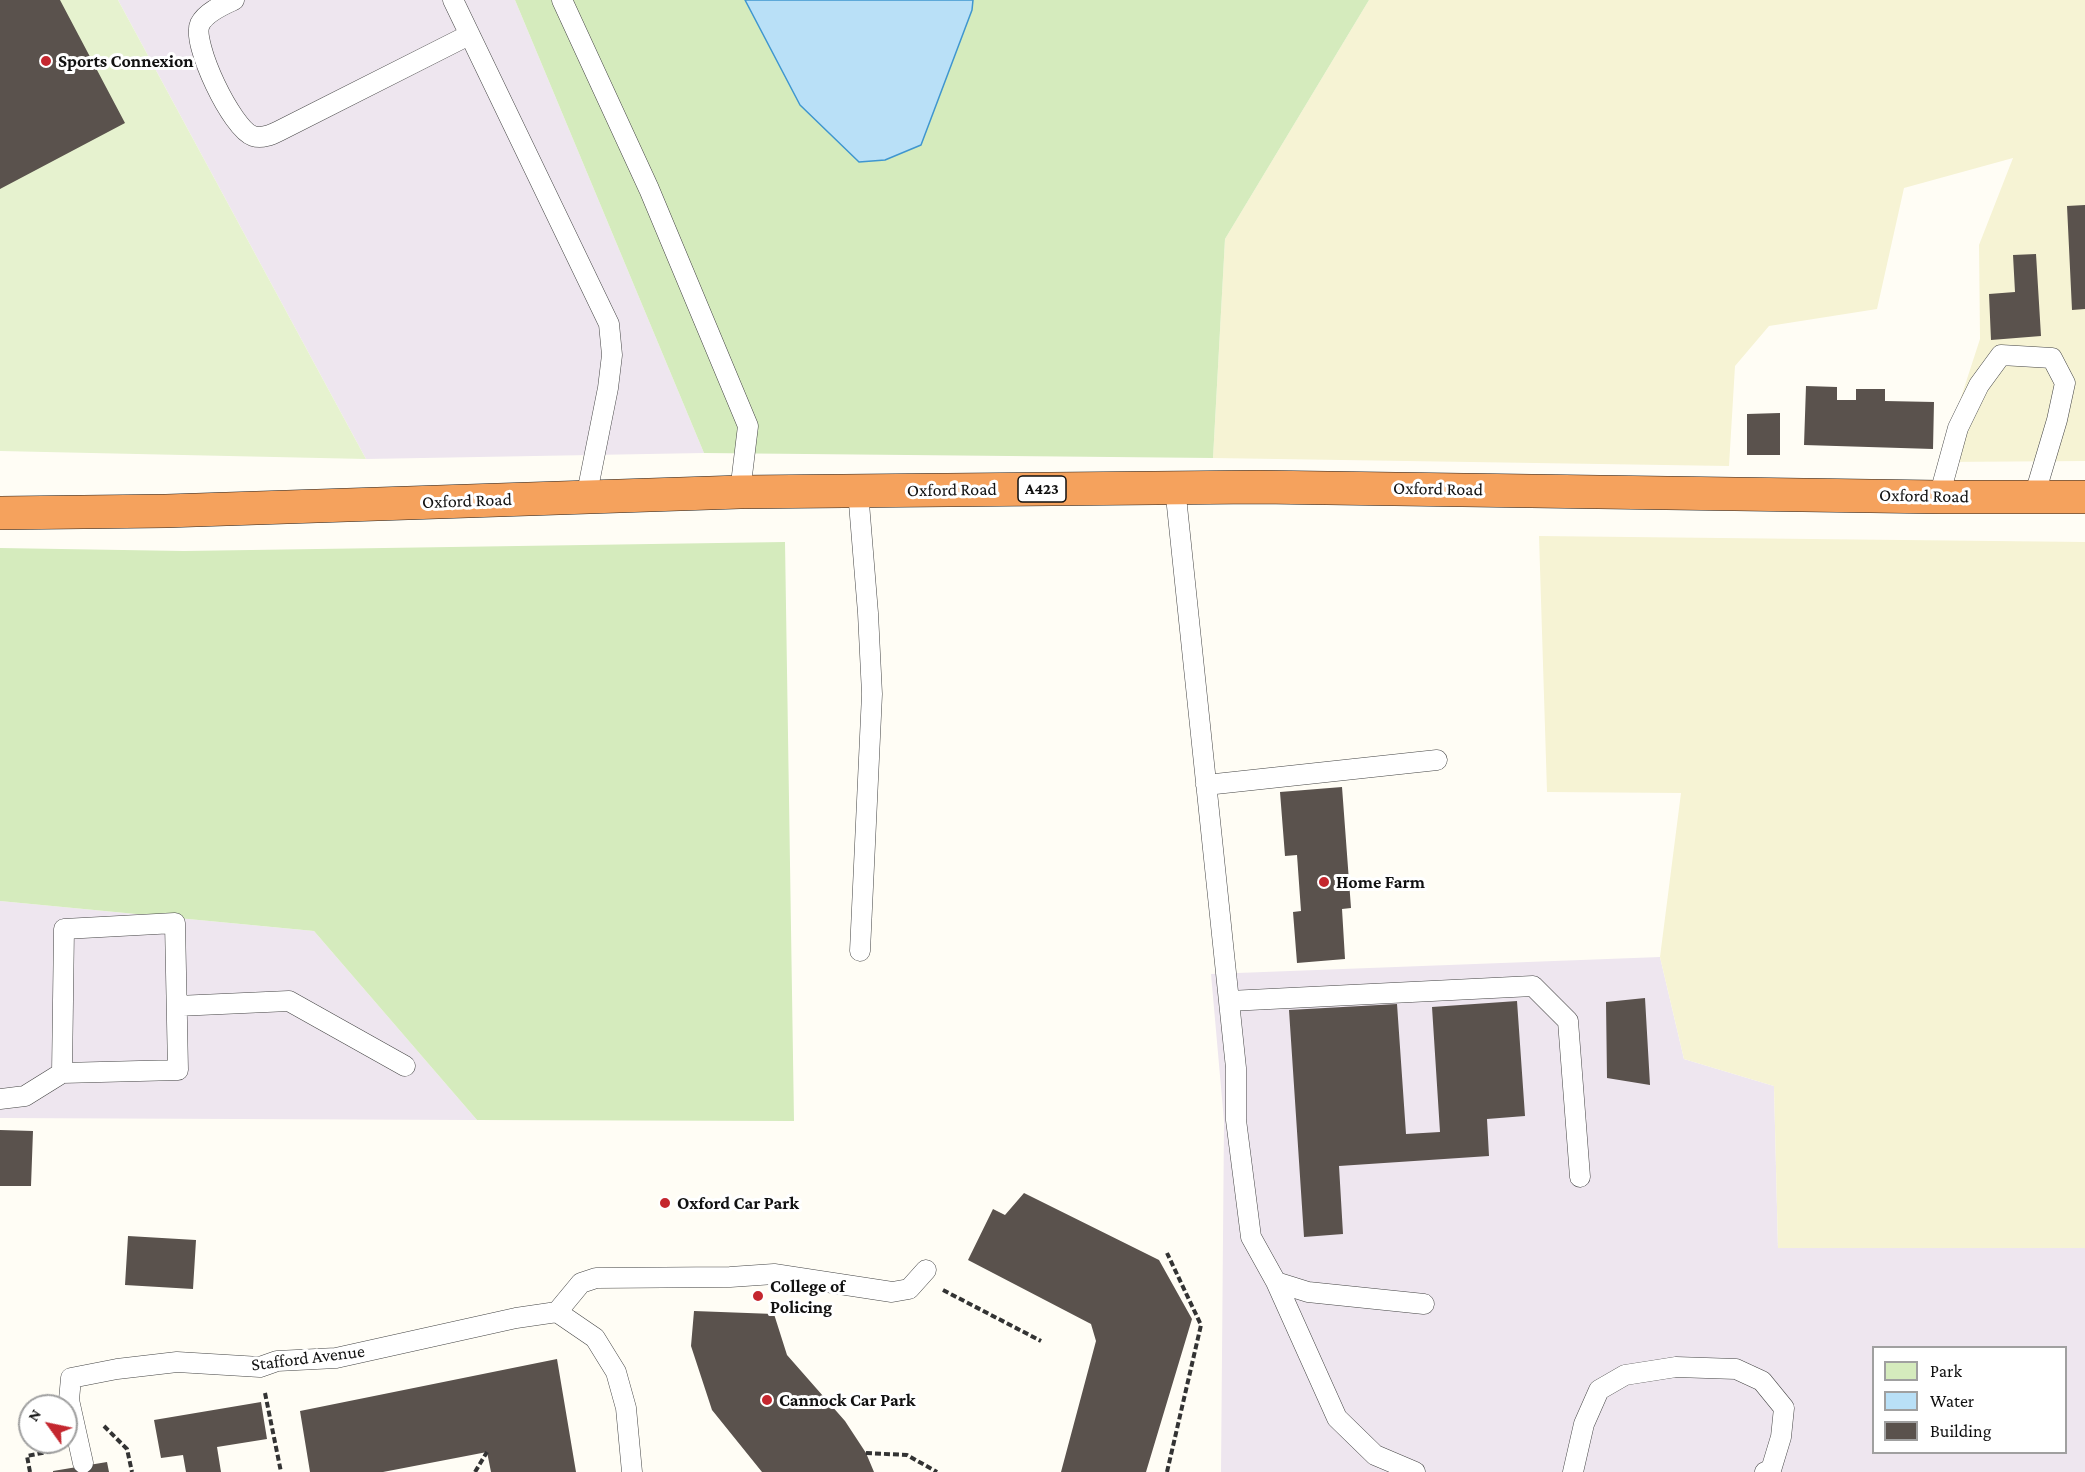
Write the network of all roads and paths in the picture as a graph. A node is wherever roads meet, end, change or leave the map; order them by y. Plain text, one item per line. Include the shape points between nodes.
1 (234, 0) edge
2 (453, 0) edge
3 (562, 0) edge
4 (469, 35) junction
5 (1175, 488) junction
6 (858, 490) junction
7 (740, 492) junction
8 (1939, 497) junction
9 (2034, 497) junction
10 (2085, 497) edge
11 (586, 498) junction
12 (0, 513) edge
13 (1437, 760) dead end
14 (1206, 785) junction
15 (860, 951) dead end
16 (1229, 1001) junction
17 (177, 1006) junction
18 (405, 1066) dead end
19 (62, 1073) junction
20 (0, 1099) edge
21 (1580, 1177) dead end
22 (1167, 1253) dead end
23 (922, 1274) joint
24 (1276, 1282) junction
25 (1424, 1304) dead end
26 (557, 1312) junction
27 (1041, 1341) dead end
28 (260, 1367) junction
29 (487, 1452) dead end
30 (866, 1453) dead end
31 (81, 1454) joint
32 (30, 1472) edge
33 (281, 1472) edge
34 (475, 1472) edge
35 (632, 1472) edge
36 (937, 1472) edge
37 (1167, 1472) edge
38 (1414, 1472) edge
39 (1573, 1472) edge
40 (1765, 1472) edge

1 - 4 lane via 208,14 198,35 231,116 252,136 264,137 279,131
2 - 4 lane
3 - 7 lane via 649,189 748,426
4 - 11 lane via 609,324 612,355 608,388
5 - 6 highway, Oxford Road / A423
5 - 8 highway, Oxford Road / A423
5 - 14 lane
6 - 7 highway, Oxford Road / A423
6 - 15 lane via 872,694
7 - 11 highway, Oxford Road / A423
8 - 9 highway, Oxford Road / A423
8 - 9 lane via 1958,428 1979,385 2001,355 2052,358 2065,383
9 - 10 highway, Oxford Road / A423
11 - 12 highway, Oxford Road / A423
13 - 14 lane
14 - 16 lane
16 - 21 lane via 1533,986 1568,1021
16 - 24 lane via 1236,1068 1236,1120 1251,1237
17 - 18 lane via 289,1001
17 - 19 lane via 178,1070
17 - 19 lane via 175,923 64,929
19 - 20 lane via 25,1096
22 - 37 path via 1201,1324
23 - 26 lane via 909,1289 892,1292 774,1274 596,1278 581,1283
23 - 27 path
24 - 25 lane via 1308,1292
24 - 38 lane via 1337,1418 1375,1455
26 - 28 lane, Stafford Avenue via 336,1358 277,1361
26 - 35 lane via 595,1338 616,1372 626,1408
28 - 31 lane, Stafford Avenue via 177,1362 71,1378 69,1400
28 - 33 path
29 - 34 path
30 - 36 path via 907,1455
31 - 32 path via 27,1456
39 - 40 lane via 1584,1424 1599,1390 1625,1375 1676,1367 1736,1369 1762,1381 1784,1408 1781,1437 1771,1470

